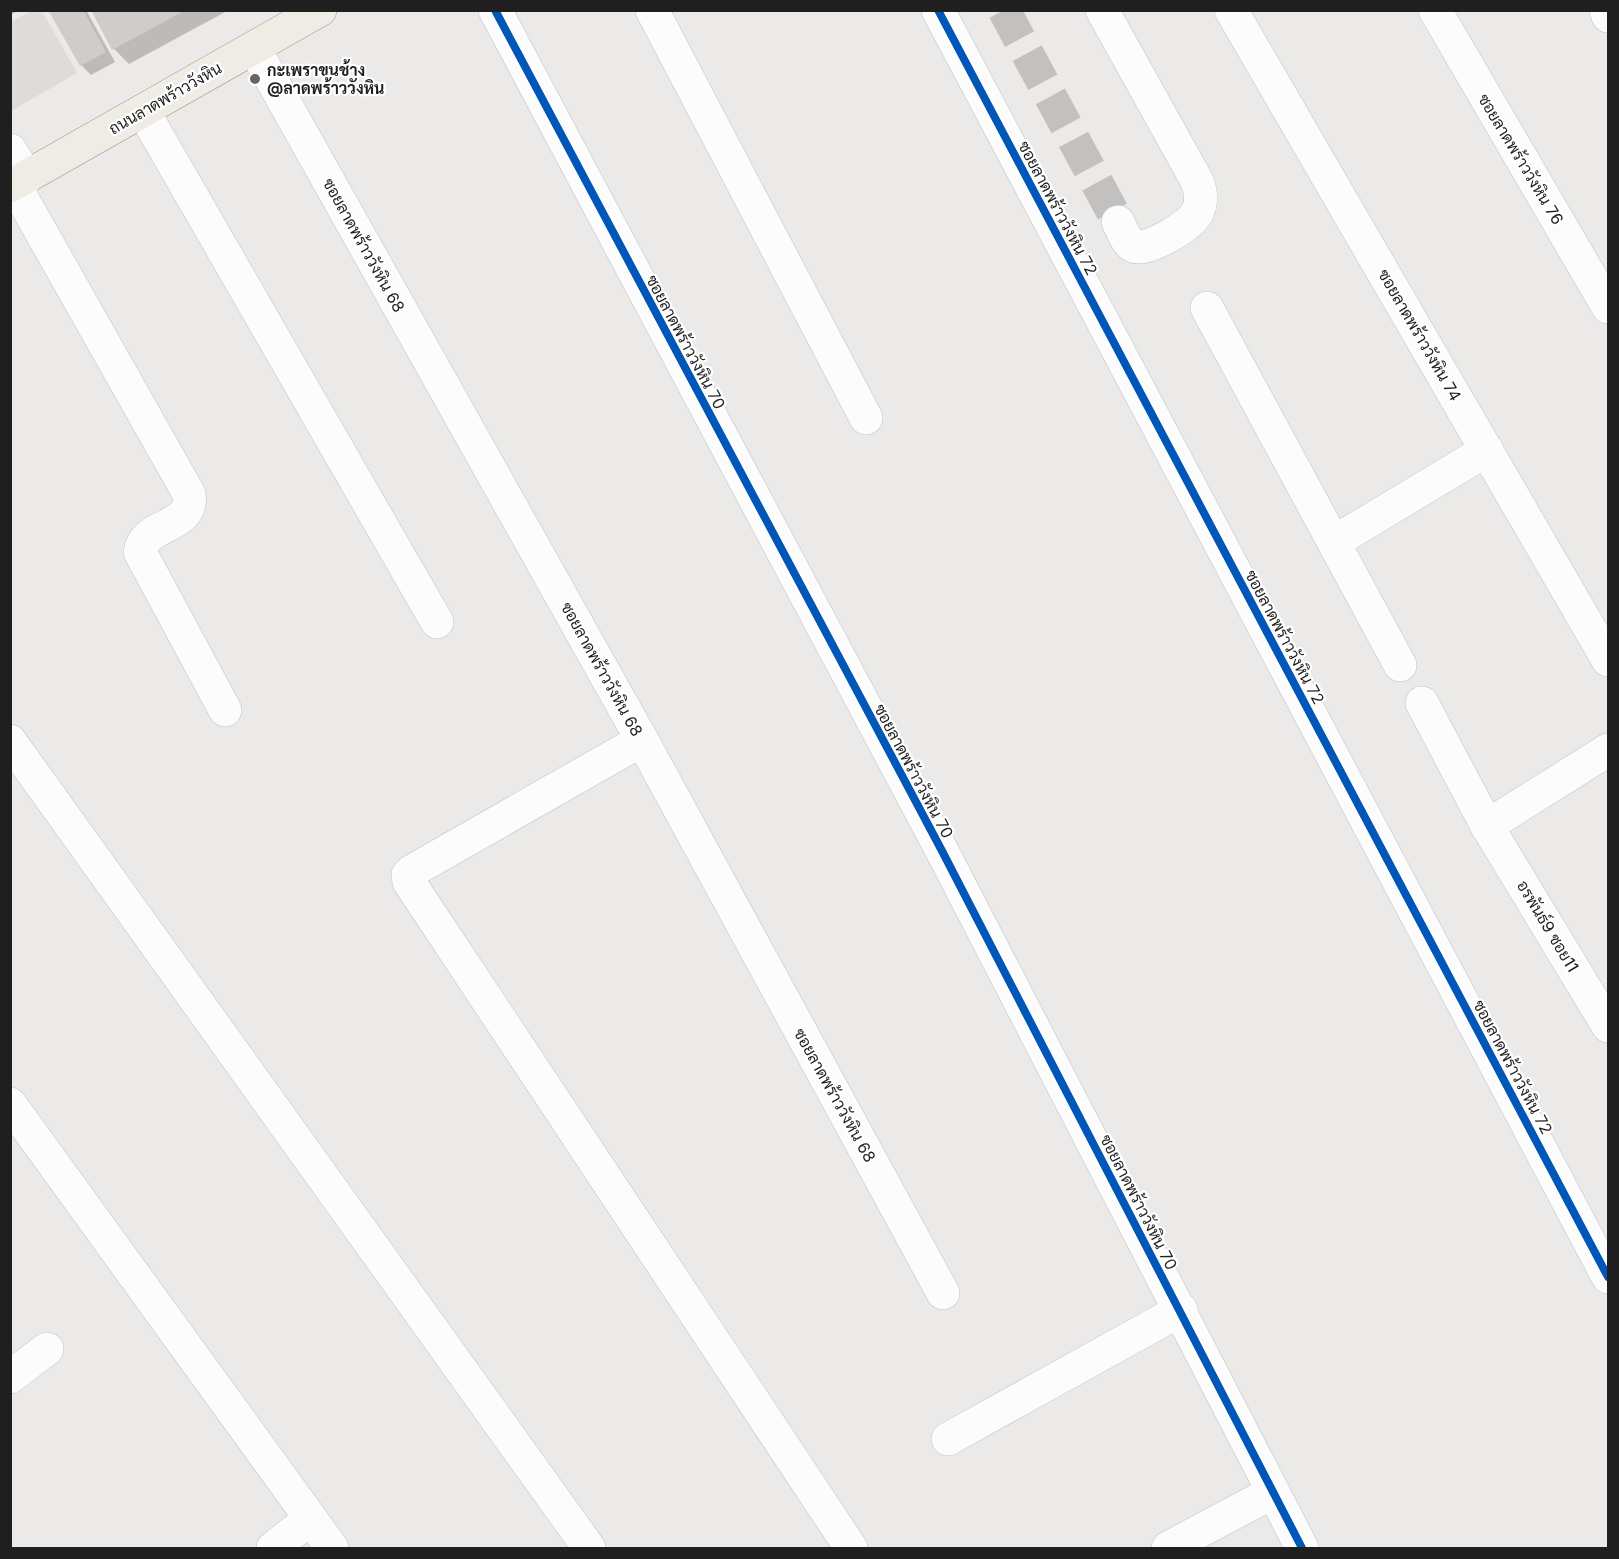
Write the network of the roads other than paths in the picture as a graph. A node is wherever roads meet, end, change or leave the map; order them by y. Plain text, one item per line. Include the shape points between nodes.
1 (320, 10) edge
2 (495, 10) edge
3 (652, 10) edge
4 (938, 10) edge
5 (1102, 10) edge
6 (1231, 10) edge
7 (1435, 10) edge
8 (1606, 10) edge
9 (1608, 16) edge
10 (286, 19) edge
11 (254, 48) junction
12 (143, 111) junction
13 (15, 174) edge
14 (1118, 222) tunnel mouth
15 (1608, 307) edge
16 (1207, 308) dead end
17 (866, 417) dead end
18 (1487, 450) junction
19 (1334, 543) junction
20 (437, 622) dead end
21 (1608, 660) edge
22 (1400, 665) dead end
23 (1422, 703) dead end
24 (225, 710) dead end
25 (642, 740) junction
26 (10, 741) edge
27 (1608, 750) edge
28 (1487, 826) junction
29 (1608, 1026) edge
30 (10, 1104) edge
31 (1608, 1277) edge
32 (943, 1293) dead end
33 (1181, 1310) junction
34 (47, 1349) dead end
35 (10, 1377) edge
36 (948, 1439) dead end
37 (1273, 1492) junction
38 (310, 1519) junction
39 (273, 1548) edge
40 (332, 1548) edge
41 (589, 1548) edge
42 (851, 1548) edge
43 (1168, 1548) edge
44 (1302, 1548) edge

1 - 10 main road, ถนนลาดพร้าววังหิน
2 - 33 street, ซอยลาดพร้าววังหิน 70
3 - 17 street
4 - 31 street, ซอยลาดพร้าววังหิน 72
5 - 14 street via 1200,188 1200,206 1193,219 1149,246 1139,248 1130,244
6 - 18 street, ซอยลาดพร้าววังหิน 74
7 - 15 street, ซอยลาดพร้าววังหิน 76
8 - 9 street
10 - 11 main road, ถนนลาดพร้าววังหิน
11 - 12 main road, ถนนลาดพร้าววังหิน
11 - 25 street, ซอยลาดพร้าววังหิน 68
12 - 13 main road, ถนนลาดพร้าววังหิน
12 - 20 street
13 - 24 street via 189,494 184,516 146,537 140,552
16 - 19 street
18 - 19 street
18 - 21 street, ซอยลาดพร้าววังหิน 74
19 - 22 street
23 - 28 street, อรพันธ์9 ซอย11
25 - 32 street, ซอยลาดพร้าววังหิน 68
25 - 42 street via 411,872 409,882
26 - 41 street
27 - 28 street
28 - 29 street, อรพันธ์9 ซอย11
30 - 38 street
33 - 36 street
33 - 37 street, ซอยลาดพร้าววังหิน 70
34 - 35 street
37 - 43 street
37 - 44 street, ซอยลาดพร้าววังหิน 70
38 - 39 street
38 - 40 street

